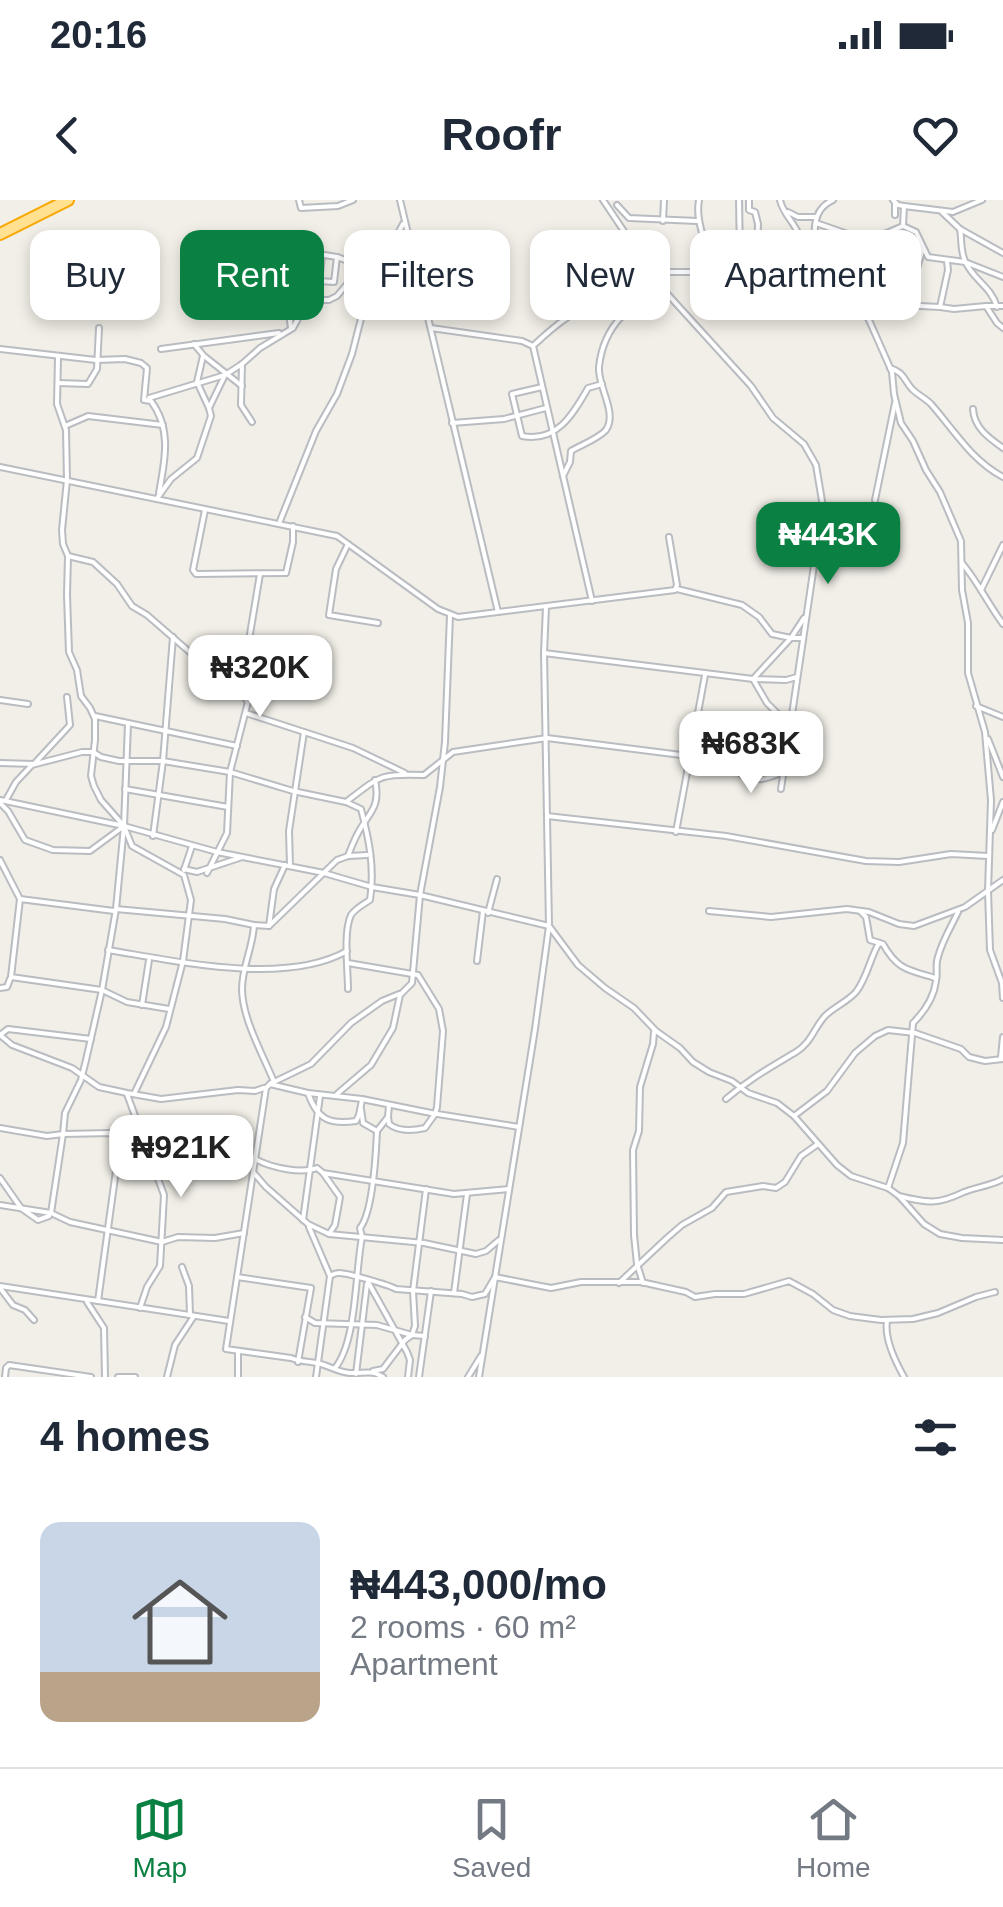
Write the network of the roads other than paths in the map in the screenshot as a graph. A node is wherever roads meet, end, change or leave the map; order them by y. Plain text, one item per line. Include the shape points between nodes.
1 (68, 200) edge
2 (299, 200) edge
3 (353, 200) edge
4 (400, 200) edge
5 (603, 200) edge
6 (664, 200) edge
7 (699, 200) edge
8 (739, 200) edge
9 (750, 200) edge
10 (780, 200) edge
11 (833, 200) edge
12 (982, 200) edge
13 (894, 202) edge
14 (971, 202) edge
15 (617, 205) dead end
16 (904, 206) junction
17 (784, 209) junction
18 (942, 212) junction
19 (895, 214) dead end
20 (816, 220) junction
21 (405, 221) junction
22 (663, 221) junction
23 (697, 221) junction
24 (903, 226) junction
25 (960, 228) junction
26 (400, 230) edge
27 (623, 230) edge
28 (700, 230) edge
29 (740, 230) edge
30 (758, 230) edge
31 (797, 230) edge
32 (815, 230) edge
33 (840, 230) edge
34 (894, 230) edge
35 (0, 234) edge
36 (923, 248) junction
37 (1003, 253) edge
38 (324, 255) edge
39 (921, 255) edge
40 (337, 257) junction
41 (344, 260) edge
42 (948, 261) junction
43 (965, 262) junction
44 (1003, 277) edge
45 (324, 281) edge
46 (344, 287) edge
47 (670, 297) edge
48 (921, 306) edge
49 (986, 306) junction
50 (1000, 306) edge
51 (940, 307) junction
52 (290, 320) edge
53 (361, 320) edge
54 (563, 320) edge
55 (618, 320) edge
56 (869, 320) edge
57 (99, 328) dead end
58 (291, 328) junction
59 (431, 328) junction
60 (1003, 328) edge
61 (284, 332) junction
62 (194, 344) junction
63 (532, 346) junction
64 (160, 349) dead end
65 (0, 350) edge
66 (203, 354) junction
67 (58, 357) junction
68 (96, 360) junction
69 (242, 364) junction
70 (890, 368) junction
71 (226, 374) junction
72 (198, 382) junction
73 (58, 383) junction
74 (602, 384) junction
75 (242, 386) junction
76 (542, 387) junction
77 (144, 400) junction
78 (896, 404) junction
79 (209, 408) junction
80 (547, 408) junction
81 (972, 409) dead end
82 (517, 416) junction
83 (252, 422) dead end
84 (452, 424) junction
85 (162, 425) junction
86 (66, 426) junction
87 (552, 432) junction
88 (1003, 448) edge
89 (0, 466) edge
90 (562, 476) junction
91 (1003, 477) edge
92 (67, 480) junction
93 (158, 495) junction
94 (875, 500) dead end
95 (205, 508) junction
96 (280, 523) junction
97 (293, 526) junction
98 (669, 537) dead end
99 (348, 544) junction
100 (1003, 545) edge
101 (68, 556) junction
102 (962, 563) junction
103 (260, 574) junction
104 (676, 589) junction
105 (980, 592) junction
106 (592, 601) junction
107 (546, 607) junction
108 (498, 612) junction
109 (807, 612) junction
110 (450, 615) junction
111 (378, 623) dead end
112 (1003, 624) edge
113 (173, 637) junction
114 (791, 638) junction
115 (803, 638) junction
116 (544, 652) junction
117 (705, 674) junction
118 (799, 677) junction
119 (753, 680) junction
120 (67, 697) dead end
121 (0, 700) edge
122 (248, 703) junction
123 (28, 704) dead end
124 (976, 706) junction
125 (245, 712) junction
126 (94, 716) junction
127 (1003, 717) edge
128 (128, 724) junction
129 (166, 730) junction
130 (791, 730) junction
131 (304, 732) junction
132 (985, 732) junction
133 (548, 738) junction
134 (237, 746) junction
135 (93, 752) junction
136 (689, 756) junction
137 (126, 761) junction
138 (163, 761) junction
139 (0, 763) edge
140 (34, 764) junction
141 (441, 764) junction
142 (734, 764) junction
143 (784, 771) junction
144 (230, 772) junction
145 (409, 774) junction
146 (1003, 777) edge
147 (374, 780) junction
148 (124, 790) junction
149 (781, 790) dead end
150 (293, 791) junction
151 (159, 794) junction
152 (2, 801) edge
153 (346, 802) junction
154 (228, 808) junction
155 (1002, 808) edge
156 (547, 816) junction
157 (365, 823) junction
158 (124, 826) junction
159 (676, 832) junction
160 (990, 834) junction
161 (153, 836) junction
162 (192, 845) junction
163 (217, 852) junction
164 (369, 855) junction
165 (348, 856) junction
166 (990, 856) junction
167 (243, 857) junction
168 (0, 860) edge
169 (288, 865) junction
170 (208, 870) junction
171 (184, 872) junction
172 (324, 873) junction
173 (497, 878) dead end
174 (1003, 880) edge
175 (372, 886) junction
176 (988, 891) junction
177 (420, 894) junction
178 (20, 899) junction
179 (960, 909) junction
180 (115, 910) junction
181 (710, 910) dead end
182 (856, 910) junction
183 (486, 912) junction
184 (188, 917) junction
185 (254, 926) junction
186 (268, 926) junction
187 (549, 926) junction
188 (878, 943) junction
189 (108, 950) junction
190 (347, 951) junction
191 (149, 958) junction
192 (183, 961) junction
193 (477, 961) dead end
194 (348, 962) junction
195 (244, 968) junction
196 (413, 973) junction
197 (11, 977) junction
198 (938, 979) junction
199 (0, 988) edge
200 (102, 990) junction
201 (348, 990) dead end
202 (401, 994) junction
203 (1003, 998) edge
204 (142, 1004) junction
205 (171, 1010) junction
206 (654, 1030) junction
207 (913, 1033) junction
208 (0, 1035) edge
209 (1003, 1037) edge
210 (91, 1038) junction
211 (1003, 1060) edge
212 (83, 1074) junction
213 (270, 1085) junction
214 (740, 1086) junction
215 (308, 1093) junction
216 (130, 1094) junction
217 (320, 1094) junction
218 (331, 1095) junction
219 (362, 1099) junction
220 (726, 1099) dead end
221 (390, 1105) junction
222 (360, 1109) junction
223 (317, 1113) junction
224 (435, 1114) junction
225 (794, 1116) junction
226 (388, 1118) junction
227 (519, 1127) junction
228 (0, 1128) edge
229 (377, 1130) junction
230 (63, 1134) junction
231 (121, 1134) junction
232 (143, 1136) junction
233 (819, 1142) junction
234 (255, 1159) junction
235 (310, 1171) junction
236 (253, 1172) junction
237 (322, 1173) junction
238 (0, 1178) edge
239 (1003, 1179) edge
240 (373, 1180) junction
241 (888, 1188) junction
242 (426, 1189) junction
243 (509, 1190) junction
244 (467, 1194) junction
245 (899, 1196) junction
246 (0, 1205) edge
247 (21, 1208) junction
248 (50, 1215) junction
249 (306, 1222) junction
250 (107, 1229) junction
251 (244, 1233) junction
252 (329, 1234) junction
253 (362, 1237) junction
254 (501, 1238) junction
255 (1003, 1240) edge
256 (162, 1242) junction
257 (420, 1242) junction
258 (459, 1250) junction
259 (637, 1264) junction
260 (182, 1267) dead end
261 (330, 1276) junction
262 (238, 1277) junction
263 (356, 1277) junction
264 (495, 1277) junction
265 (368, 1282) junction
266 (643, 1282) junction
267 (619, 1283) junction
268 (0, 1287) edge
269 (414, 1291) junction
270 (431, 1291) junction
271 (996, 1292) dead end
272 (454, 1293) junction
273 (85, 1300) junction
274 (98, 1302) junction
275 (140, 1308) junction
276 (192, 1315) junction
277 (305, 1317) junction
278 (34, 1320) dead end
279 (229, 1321) junction
280 (885, 1321) junction
281 (324, 1322) junction
282 (351, 1325) junction
283 (361, 1325) junction
284 (395, 1329) junction
285 (412, 1335) junction
286 (425, 1336) junction
287 (402, 1346) junction
288 (238, 1352) junction
289 (483, 1353) junction
290 (298, 1362) junction
291 (319, 1363) junction
292 (333, 1370) junction
293 (373, 1371) junction
294 (356, 1374) junction
295 (5, 1377) edge
296 (90, 1377) edge
297 (105, 1377) edge
298 (118, 1377) edge
299 (135, 1377) edge
300 (166, 1377) edge
301 (238, 1377) edge
302 (316, 1377) edge
303 (382, 1377) edge
304 (408, 1377) edge
305 (420, 1377) edge
306 (468, 1377) edge
307 (479, 1377) edge
308 (904, 1377) edge

1 - 35 highway
2 - 3 street via 301,208
4 - 21 street
5 - 27 street
6 - 22 street
7 - 23 street
8 - 29 street
9 - 30 street
10 - 17 street
11 - 20 street
12 - 14 street
13 - 16 street
13 - 19 street
14 - 18 street
15 - 22 street via 630,218
16 - 18 street
16 - 24 street
17 - 20 street
17 - 31 street
18 - 25 street
20 - 32 street
20 - 33 street
21 - 26 street
21 - 59 street
22 - 23 street
23 - 28 street
24 - 34 street
24 - 36 street via 916,232
25 - 37 street
25 - 43 street
36 - 39 street
36 - 42 street via 928,257
38 - 40 street
40 - 41 street
40 - 45 street via 334,282
42 - 43 street
42 - 51 street
43 - 44 street
43 - 50 street
46 - 58 street via 329,300 306,304
47 - 109 street via 816,465 821,518
48 - 51 street
49 - 50 street
49 - 51 street
49 - 60 street
52 - 58 street
53 - 96 street
54 - 63 street
55 - 74 street via 598,370
56 - 70 street
57 - 68 street
58 - 61 street
59 - 63 street
59 - 84 street
61 - 62 street
61 - 69 street
62 - 64 street
62 - 66 street
63 - 76 street
65 - 67 street
66 - 71 street
66 - 72 street
67 - 68 street
67 - 73 street
68 - 73 street via 88,384
68 - 77 street via 125,359 147,368
69 - 71 street
69 - 75 street
70 - 78 street
70 - 91 street via 964,447
71 - 72 street
71 - 75 street
71 - 79 street
72 - 77 street
72 - 79 street
73 - 86 street
74 - 87 street via 588,388 572,416
74 - 90 street via 606,430 571,451
75 - 83 street via 241,405
76 - 80 street
76 - 82 street via 512,394
77 - 85 street via 160,413
78 - 94 street
78 - 102 street via 900,424 957,530
79 - 93 street via 197,458
80 - 82 street
80 - 87 street
81 - 88 street via 982,432
82 - 84 street
82 - 87 street via 522,436
84 - 108 street
85 - 86 street via 88,416
85 - 93 street via 167,449
86 - 92 street
87 - 90 street
89 - 92 street
90 - 106 street
92 - 93 street
92 - 101 street via 62,530
93 - 95 street
95 - 96 street
95 - 103 street via 194,573
96 - 97 street
97 - 99 street
97 - 103 street via 286,573
98 - 104 street
99 - 110 street
99 - 111 street via 336,568 329,614
100 - 105 street
101 - 113 street via 93,562 132,606
101 - 126 street via 69,652
102 - 105 street
102 - 124 street
103 - 122 street
104 - 106 street
104 - 114 street via 742,605 772,634
105 - 112 street
106 - 107 street
107 - 108 street
107 - 116 street
108 - 110 street
109 - 114 street
109 - 115 street
110 - 141 street
113 - 122 street
113 - 129 street
114 - 115 street
114 - 119 street
115 - 118 street
116 - 117 street
116 - 133 street
117 - 119 street
117 - 136 street
118 - 119 street
118 - 130 street
119 - 130 street
120 - 140 street via 70,725
121 - 123 street
122 - 125 street
124 - 127 street
124 - 132 street
125 - 131 street
125 - 134 street
126 - 128 street
126 - 135 street
128 - 129 street
128 - 137 street
129 - 134 street
129 - 138 street
130 - 142 street via 776,732
130 - 143 street
131 - 145 street
131 - 150 street
132 - 146 street
132 - 160 street
133 - 136 street
133 - 141 street via 453,752
133 - 156 street
134 - 144 street
135 - 137 street
135 - 140 street
135 - 158 street via 94,786
136 - 142 street
136 - 159 street
137 - 138 street
137 - 148 street
138 - 144 street
138 - 151 street
139 - 140 street
140 - 152 street
141 - 145 street via 424,776
141 - 177 street
142 - 143 street via 755,780
143 - 149 street
144 - 150 street
144 - 154 street
145 - 147 street
147 - 153 street
147 - 157 street via 373,812
148 - 151 street
148 - 158 street
150 - 153 street
150 - 169 street
151 - 154 street
151 - 161 street
152 - 158 street
152 - 158 street via 25,840 53,850 90,851
153 - 157 street via 362,809
154 - 163 street via 227,834
155 - 160 street
156 - 159 street
156 - 187 street
157 - 164 street
157 - 165 street
158 - 161 street
158 - 171 street via 132,846
158 - 180 street
159 - 166 street via 866,862
160 - 166 street
161 - 162 street
162 - 163 street
162 - 171 street
163 - 167 street
163 - 170 street
164 - 165 street
164 - 175 street
165 - 172 street
166 - 176 street
167 - 169 street
167 - 170 street
168 - 178 street
169 - 172 street
169 - 186 street via 274,888
170 - 171 street
171 - 184 street
172 - 175 street
172 - 186 street
173 - 183 street
174 - 176 street
175 - 177 street
175 - 190 street via 370,900 350,919
176 - 179 street
176 - 203 street via 990,950
177 - 183 street
177 - 196 street
178 - 180 street
178 - 197 street
179 - 182 street via 910,926
179 - 198 street via 939,952
180 - 184 street
180 - 189 street
181 - 182 street via 771,917
182 - 188 street
183 - 187 street
183 - 193 street
184 - 185 street
184 - 192 street
185 - 186 street
185 - 195 street
187 - 206 street via 578,965
187 - 227 street
188 - 198 street via 910,972
188 - 214 street via 858,990 825,1016 809,1041
189 - 191 street
189 - 200 street
190 - 194 street
190 - 195 street via 311,965
191 - 192 street
191 - 204 street
192 - 195 street
192 - 205 street
194 - 196 street
194 - 201 street
195 - 213 street via 241,992
196 - 202 street
196 - 224 street via 442,1019
197 - 199 street
197 - 200 street
198 - 207 street
200 - 204 street
200 - 210 street
202 - 213 street via 351,1024 311,1064
202 - 218 street via 393,1028 371,1065
204 - 205 street
205 - 216 street
206 - 214 street via 699,1067
206 - 259 street via 634,1150
207 - 211 street via 969,1057
207 - 225 street via 875,1036 827,1091
207 - 241 street via 903,1143
208 - 210 street via 8,1029
208 - 212 street
209 - 211 street
210 - 212 street
212 - 216 street via 98,1087
212 - 230 street
213 - 215 street
213 - 216 street via 161,1099
213 - 234 street
214 - 220 street
214 - 225 street
215 - 217 street
215 - 223 street
216 - 232 street
217 - 218 street
217 - 223 street
218 - 219 street
219 - 221 street
219 - 222 street
221 - 224 street
221 - 226 street
222 - 223 street via 350,1122
222 - 229 street via 363,1123
223 - 235 street
224 - 226 street via 425,1128 414,1130 395,1129
224 - 227 street
225 - 233 street
226 - 229 street
227 - 243 street
228 - 230 street
229 - 240 street
230 - 231 street
230 - 248 street
231 - 232 street
231 - 250 street
232 - 234 street via 235,1146
232 - 256 street via 164,1195
233 - 241 street via 851,1176
233 - 259 street via 786,1182 726,1192
234 - 235 street
234 - 236 street
235 - 237 street
235 - 249 street
236 - 249 street
236 - 251 street
237 - 240 street
237 - 252 street via 340,1197
238 - 247 street
239 - 245 street via 944,1202
240 - 242 street
240 - 253 street
241 - 245 street
242 - 244 street
242 - 257 street
243 - 244 street
243 - 254 street
244 - 258 street
245 - 255 street via 940,1234
246 - 247 street
247 - 248 street
248 - 250 street
249 - 252 street
249 - 261 street
250 - 256 street
250 - 274 street
251 - 256 street
251 - 262 street
252 - 253 street
253 - 257 street
253 - 263 street
254 - 258 street via 481,1253
254 - 264 street
256 - 275 street via 158,1271
257 - 258 street
257 - 269 street
258 - 272 street
259 - 266 street
259 - 267 street
260 - 276 street
261 - 263 street
261 - 281 street
262 - 277 street via 311,1288
262 - 279 street
263 - 265 street
263 - 282 street
264 - 267 street via 550,1288
264 - 272 street via 485,1294
264 - 289 street
265 - 269 street
265 - 283 street
265 - 284 street
266 - 267 street
266 - 280 street via 696,1297 744,1294 789,1281 842,1314
268 - 273 street
268 - 278 street
269 - 270 street
269 - 285 street
270 - 272 street
270 - 286 street
271 - 280 street via 938,1313
273 - 274 street
273 - 297 street via 104,1328
274 - 275 street
275 - 276 street
276 - 279 street
276 - 300 street
277 - 281 street
277 - 290 street
279 - 288 street via 225,1346
280 - 308 street
281 - 282 street
281 - 291 street
282 - 283 street
282 - 292 street
283 - 284 street
283 - 294 street
284 - 285 street
284 - 287 street
285 - 286 street
285 - 287 street
286 - 305 street
287 - 293 street via 383,1369
287 - 304 street via 410,1360
288 - 290 street
288 - 301 street
289 - 306 street
289 - 307 street
290 - 291 street
291 - 292 street
291 - 302 street
292 - 294 street
293 - 294 street
293 - 303 street
295 - 296 street via 9,1365
298 - 299 street

